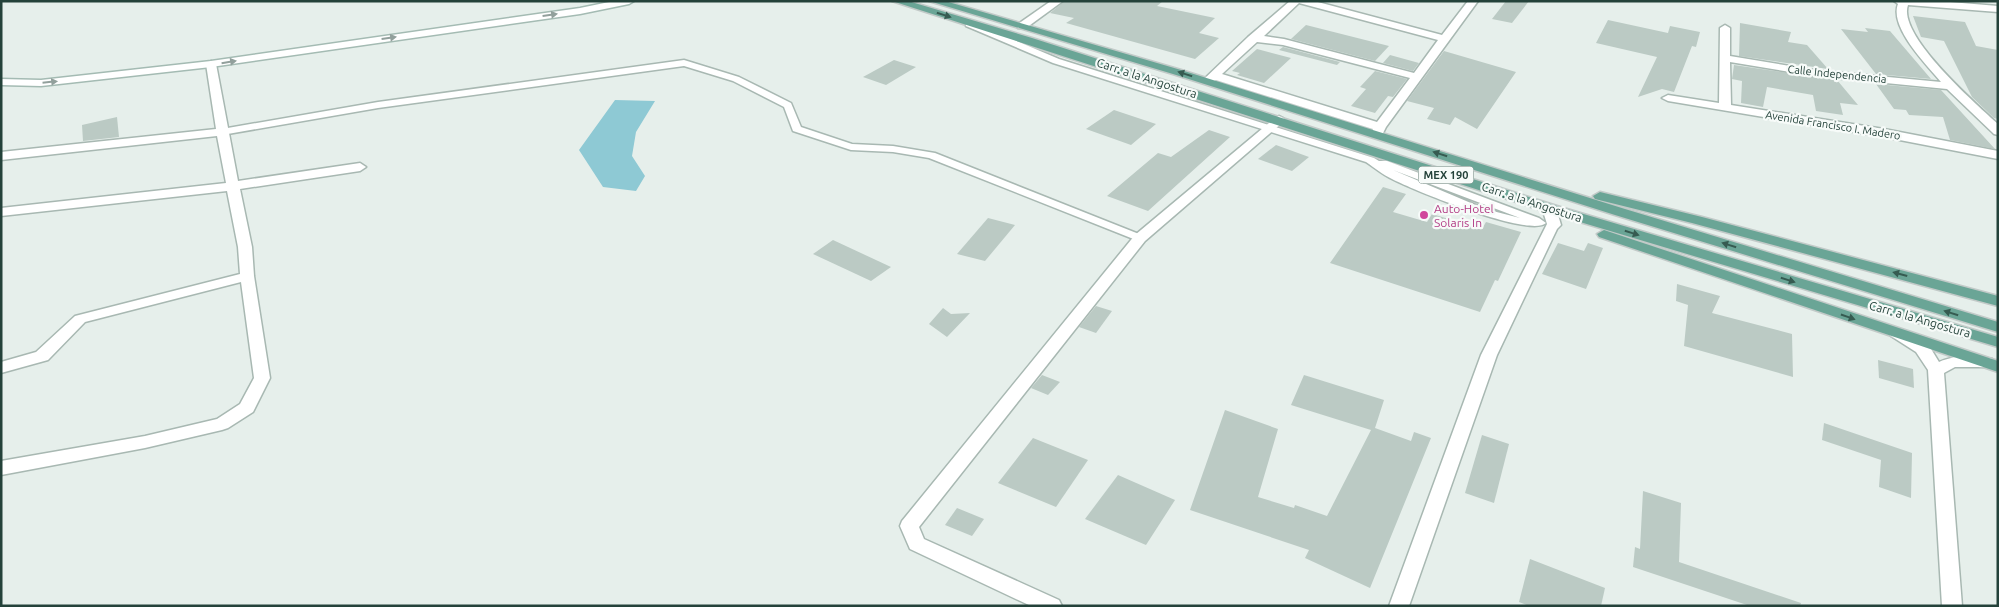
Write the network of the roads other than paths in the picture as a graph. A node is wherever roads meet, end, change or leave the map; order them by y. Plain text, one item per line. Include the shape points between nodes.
1 (629, 1) edge
2 (897, 1) edge
3 (934, 1) edge
4 (1058, 1) edge
5 (1296, 1) edge
6 (1302, 1) edge
7 (1473, 1) edge
8 (1899, 1) edge
9 (1904, 2) edge
10 (1998, 9) edge
11 (1022, 26) junction
12 (1725, 28) dead end
13 (1443, 38) junction
14 (1252, 40) junction
15 (1724, 58) junction
16 (211, 64) junction
17 (1417, 77) junction
18 (1210, 78) junction
19 (1, 82) edge
20 (1950, 86) junction
21 (1668, 98) dead end
22 (1725, 107) junction
23 (1275, 123) junction
24 (1378, 130) junction
25 (1998, 131) edge
26 (222, 132) junction
27 (1998, 155) edge
28 (1, 156) edge
29 (360, 167) dead end
30 (1498, 172) junction
31 (233, 186) junction
32 (1, 212) edge
33 (1549, 217) junction
34 (1140, 238) junction
35 (247, 276) junction
36 (1998, 300) edge
37 (1998, 327) edge
38 (1895, 333) junction
39 (1998, 342) edge
40 (1992, 365) edge
41 (1, 368) edge
42 (1936, 370) junction
43 (1, 468) edge
44 (1052, 606) edge
45 (1400, 606) edge
46 (1952, 606) edge

16 -> 1 street via 580,11
2 -> 23 main road, Carr. a la Angostura / MEX 190
3 - 11 main road, Carr. a la Angostura / MEX 190
4 - 11 street
5 - 14 street
6 - 13 street
7 - 13 street
8 - 9 street
9 - 10 street
9 - 20 street via 1902,21 1918,47
18 -> 11 main road, Carr. a la Angostura / MEX 190
12 - 15 street
13 - 17 street
14 - 17 street via 1284,42
14 - 18 street
15 - 20 street, Calle Independencia via 1814,73
15 - 22 street
19 -> 16 street via 40,83
16 - 26 street
17 - 24 street
18 - 24 main road, Carr. a la Angostura / MEX 190
20 - 25 street
21 - 22 street, Avenida Francisco I. Madero
22 - 27 street, Avenida Francisco I. Madero
23 - 33 main road, Carr. a la Angostura / MEX 190
23 - 33 lane via 1460,191
23 - 34 street
30 -> 24 main road, Carr. a la Angostura / MEX 190
26 - 28 street
26 - 31 street
26 - 34 lane via 378,105 684,63 736,79 788,105 797,129 851,147 893,148 931,154
29 - 31 street
36 -> 30 main road via 1697,220
37 -> 30 main road, Carr. a la Angostura / MEX 190
31 - 32 street
31 - 35 street
33 -> 38 main road
33 -> 39 main road, Carr. a la Angostura / MEX 190
33 - 45 street via 1489,355
34 - 44 street via 909,526 917,544
35 - 41 street via 80,318 42,356
35 - 43 street via 262,378 247,408 222,424 145,442
38 - 40 main road
38 - 42 street via 1922,348
40 - 42 street via 1952,362
42 - 46 street

